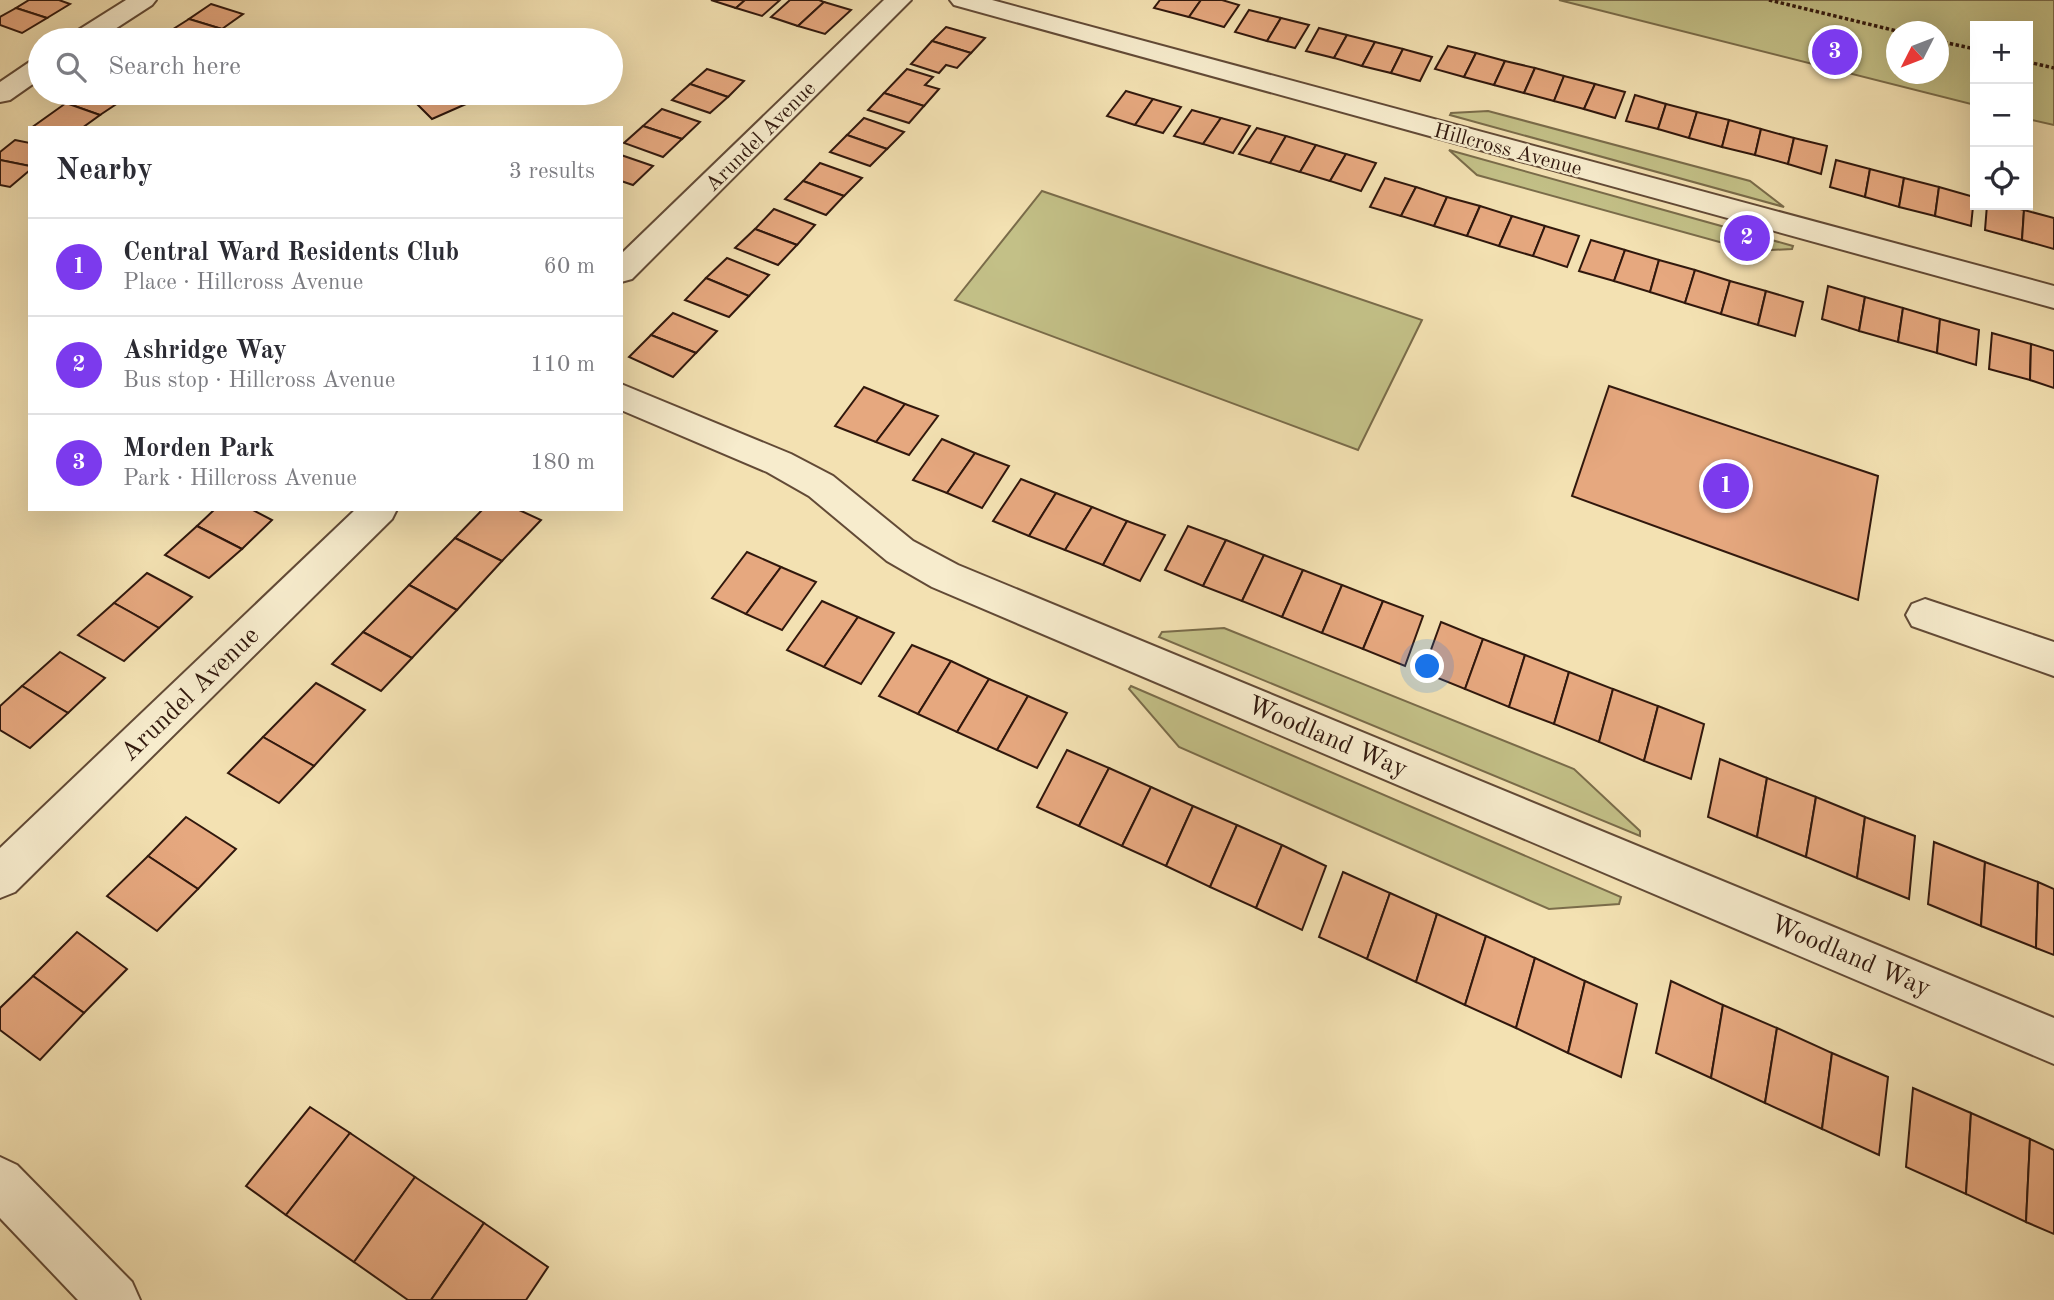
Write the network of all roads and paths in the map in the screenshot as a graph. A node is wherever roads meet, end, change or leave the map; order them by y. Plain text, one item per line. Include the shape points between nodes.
1 (142, 0) edge
2 (898, 0) edge
3 (962, 0) edge
4 (1769, 0) edge
5 (99, 28) edge
6 (1886, 28) edge
7 (1949, 43) edge
8 (1970, 48) edge
9 (2033, 63) edge
10 (2054, 68) edge
11 (28, 75) edge
12 (0, 93) edge
13 (623, 270) edge
14 (2054, 297) edge
15 (623, 397) edge
16 (377, 511) edge
17 (1925, 615) dead end
18 (2054, 659) edge
19 (0, 877) edge
20 (2054, 1041) edge
21 (0, 1182) edge
22 (114, 1300) edge

1 - 5 street
2 - 13 street, Arundel Avenue
3 - 14 street, Hillcross Avenue
4 - 6 path
7 - 8 path
9 - 10 path
11 - 12 street
15 - 20 street, Woodland Way via 779,463 821,486 900,551 945,576
16 - 19 street, Arundel Avenue
17 - 18 street
21 - 22 street

